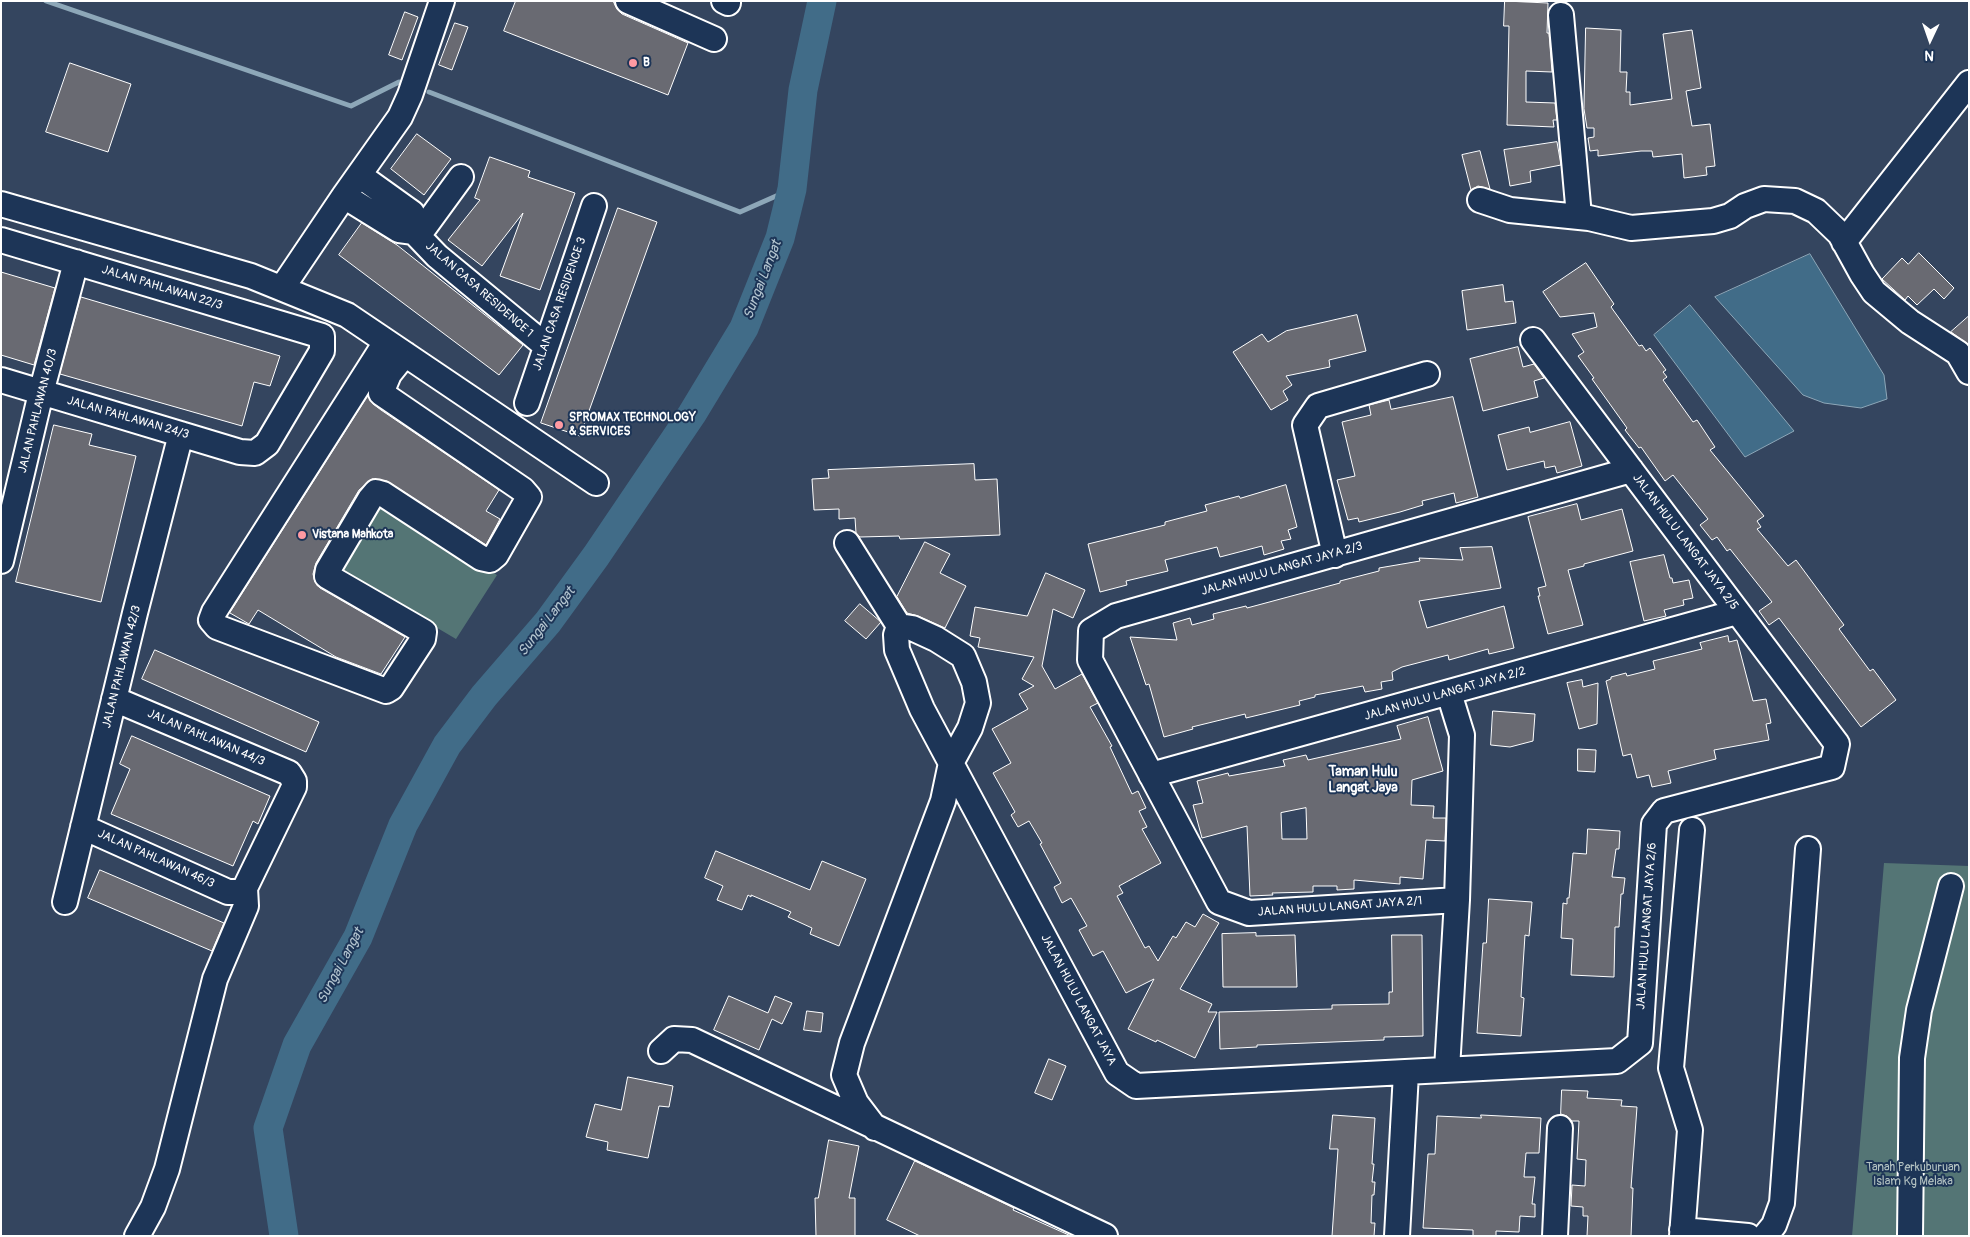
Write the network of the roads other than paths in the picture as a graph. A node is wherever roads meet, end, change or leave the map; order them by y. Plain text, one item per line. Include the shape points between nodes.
1 (442, 1) edge
2 (628, 1) edge
3 (1561, 15) dead end
4 (714, 39) dead end
5 (1969, 83) edge
6 (359, 175) junction
7 (461, 177) dead end
8 (344, 196) junction
9 (1480, 200) dead end
10 (1, 204) edge
11 (594, 206) dead end
12 (1580, 216) junction
13 (416, 234) junction
14 (1, 240) edge
15 (1844, 242) junction
16 (76, 262) junction
17 (282, 288) junction
18 (1533, 340) dead end
19 (546, 346) junction
20 (396, 348) junction
21 (1969, 372) edge
22 (1427, 374) dead end
23 (1, 380) edge
24 (41, 393) junction
25 (527, 403) dead end
26 (181, 434) junction
27 (255, 453) joint
28 (1631, 470) junction
29 (596, 483) dead end
30 (847, 543) dead end
31 (1335, 555) junction
32 (1, 561) edge
33 (1738, 612) junction
34 (899, 626) junction
35 (1448, 693) junction
36 (114, 699) junction
37 (1837, 744) joint
38 (951, 763) junction
39 (1151, 775) junction
40 (83, 827) junction
41 (1692, 830) dead end
42 (1808, 849) dead end
43 (1951, 886) dead end
44 (237, 890) junction
45 (1457, 900) junction
46 (65, 902) dead end
47 (661, 1051) dead end
48 (1447, 1069) junction
49 (1406, 1073) junction
50 (875, 1128) junction
51 (1560, 1128) dead end
52 (1682, 1233) edge
53 (137, 1236) edge
54 (1105, 1236) edge
55 (1397, 1236) edge
56 (1555, 1236) edge
57 (1748, 1236) edge
58 (1765, 1236) edge
59 (1910, 1236) edge

1 - 6 street via 400,117
2 - 4 street
3 - 12 street
5 - 15 street
6 - 8 street
6 - 13 street, JALAN CASA RESIDENCE 1 via 412,213
7 - 13 street
8 - 13 street, JALAN CASA RESIDENCE 1 via 399,230
8 - 17 street
9 - 12 street via 1510,210
10 - 17 street via 251,276
11 - 19 street, JALAN CASA RESIDENCE 3
12 - 15 street via 1631,228 1713,222 1764,199 1795,201 1816,211
13 - 19 street, JALAN CASA RESIDENCE 1 via 437,256
14 - 16 street, JALAN PAHLAWAN 22/3
15 - 21 street via 1874,292 1910,322 1958,353
16 - 24 street, JALAN PAHLAWAN 40/3
16 - 27 street, JALAN PAHLAWAN 22/3 via 322,336 322,351 267,444
17 - 20 street via 347,315
18 - 28 street, JALAN HULU LANGAT JAYA 2/5
19 - 25 street, JALAN CASA RESIDENCE 3
20 - 20 street via 390,374 381,393 529,497 490,560 481,558 383,494 376,492 370,499 327,576 424,632 391,688 386,691 217,627 211,620 219,603
20 - 29 street
22 - 31 street via 1318,406 1305,425
23 - 24 street, JALAN PAHLAWAN 24/3
24 - 26 street, JALAN PAHLAWAN 24/3
24 - 32 street, JALAN PAHLAWAN 40/3
26 - 27 street, JALAN PAHLAWAN 24/3 via 240,452
26 - 36 street, JALAN PAHLAWAN 42/3
28 - 31 street, JALAN HULU LANGAT JAYA 2/3
28 - 33 street, JALAN HULU LANGAT JAYA 2/5
30 - 34 street
31 - 39 street, JALAN HULU LANGAT JAYA 2/3 via 1116,616 1091,631 1090,660
33 - 35 street, JALAN HULU LANGAT JAYA 2/2
33 - 37 street, JALAN HULU LANGAT JAYA 2/5
34 - 38 street, JALAN HULU LANGAT JAYA via 896,640 901,662
34 - 38 street via 920,632 963,656 974,682 978,703 970,728
35 - 39 street, JALAN HULU LANGAT JAYA 2/2
35 - 45 street via 1462,735
36 - 40 street, JALAN PAHLAWAN 42/3
36 - 44 street, JALAN PAHLAWAN 44/3 via 288,773 294,781 294,787
37 - 48 street, JALAN HULU LANGAT JAYA 2/6 via 1832,767 1664,811 1654,824 1640,1043 1617,1061
38 - 49 street, JALAN HULU LANGAT JAYA via 1117,1073 1136,1086
38 - 50 street via 943,801 852,1043 844,1075 856,1103
39 - 45 street, JALAN HULU LANGAT JAYA 2/1 via 1218,902 1249,913
40 - 44 street, JALAN PAHLAWAN 46/3
40 - 46 street, JALAN PAHLAWAN 42/3
41 - 52 street via 1671,1068 1690,1130
42 - 58 street via 1782,1203 1774,1225
43 - 59 street via 1919,1010 1912,1058
44 - 53 street via 246,906 215,979 167,1169 153,1208
45 - 48 street
47 - 50 street via 674,1039 692,1040
48 - 49 street, JALAN HULU LANGAT JAYA
49 - 55 street
50 - 54 street
51 - 56 street
52 - 57 street

